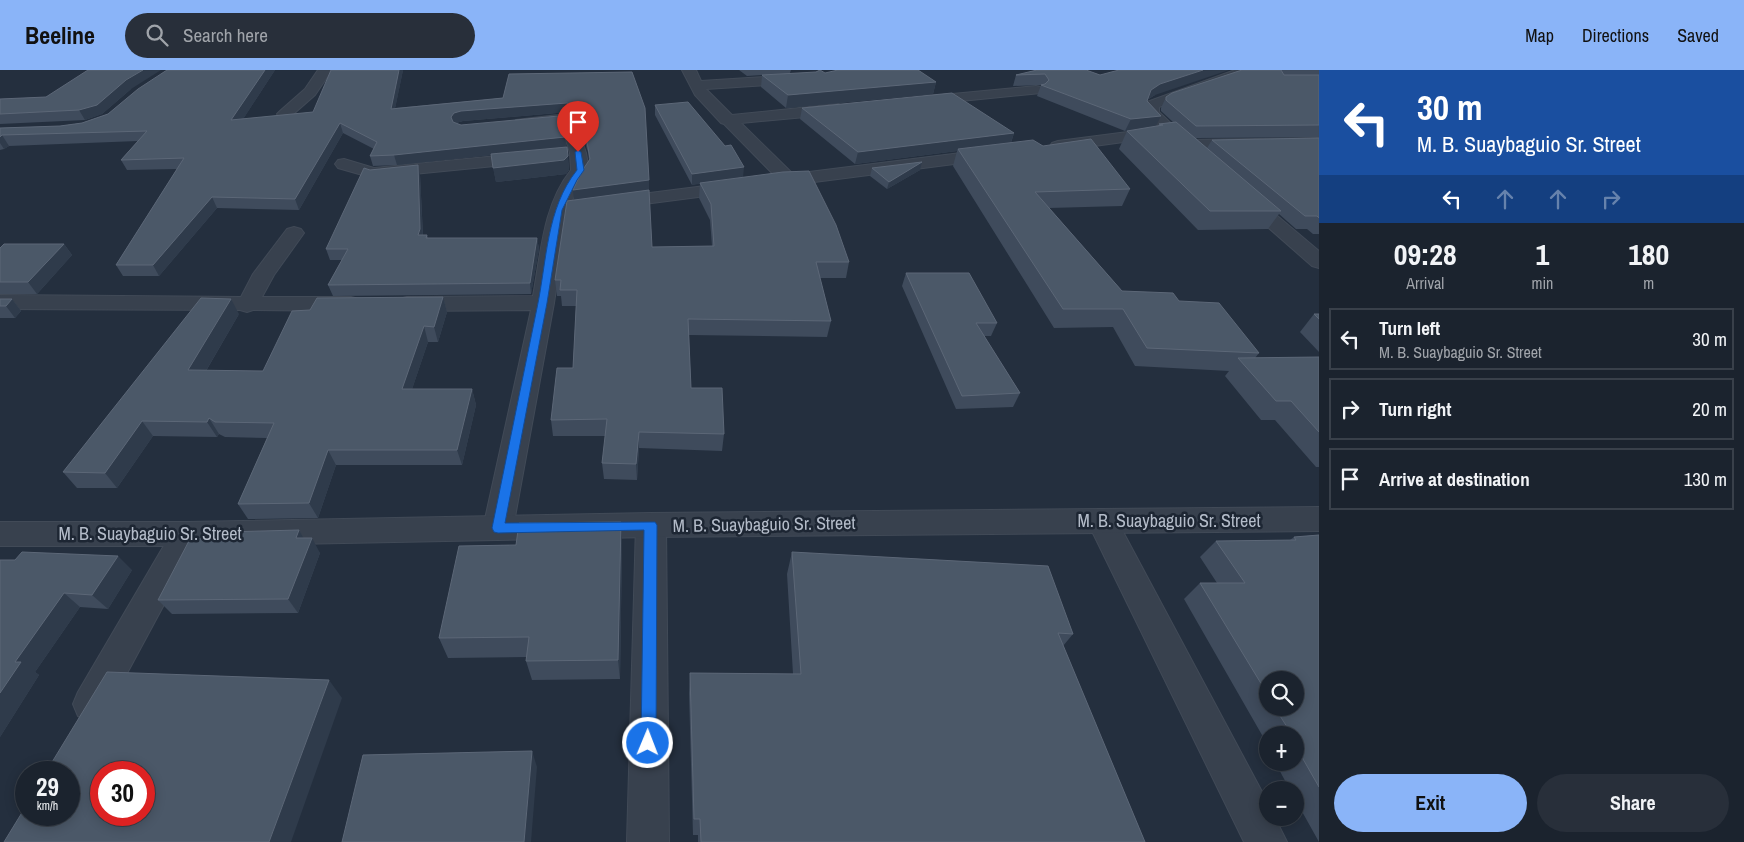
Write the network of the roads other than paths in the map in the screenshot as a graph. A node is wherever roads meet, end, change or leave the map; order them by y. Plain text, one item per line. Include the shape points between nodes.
1 (325, 70) edge
2 (689, 70) edge
3 (1248, 70) edge
4 (814, 78) edge
5 (698, 85) junction
6 (1036, 90) edge
7 (910, 102) edge
8 (852, 108) edge
9 (285, 114) edge
10 (726, 120) junction
11 (510, 124) edge
12 (1179, 138) junction
13 (1319, 143) edge
14 (1044, 148) edge
15 (578, 152) junction
16 (1005, 152) edge
17 (344, 164) dead end
18 (1207, 165) edge
19 (788, 179) junction
20 (1230, 184) edge
21 (558, 210) junction
22 (294, 232) dead end
23 (1319, 262) edge
24 (0, 302) edge
25 (543, 303) junction
26 (247, 304) junction
27 (1319, 519) edge
28 (1102, 521) junction
29 (651, 525) junction
30 (498, 528) junction
31 (0, 534) edge
32 (186, 534) junction
33 (76, 730) edge
34 (648, 842) edge
35 (1266, 842) edge

1 - 9 street via 310,92
2 - 5 street
3 - 12 street via 1152,105 1151,113
4 - 5 street
5 - 10 street via 700,92
6 - 7 street
8 - 10 street
10 - 19 street
11 - 15 street via 567,119
12 - 13 street
12 - 14 street
12 - 18 street
15 - 17 street via 397,172 373,173
15 - 21 street via 580,170
16 - 19 street
19 - 21 street
20 - 23 street
21 - 25 street
22 - 26 street
24 - 26 street
25 - 26 street
25 - 30 street
27 - 28 street, M. B. Suaybaguio Sr. Street
28 - 29 street, M. B. Suaybaguio Sr. Street
28 - 35 street
29 - 30 street, M. B. Suaybaguio Sr. Street
29 - 34 street
30 - 32 street, M. B. Suaybaguio Sr. Street
31 - 32 street, M. B. Suaybaguio Sr. Street
32 - 33 street

